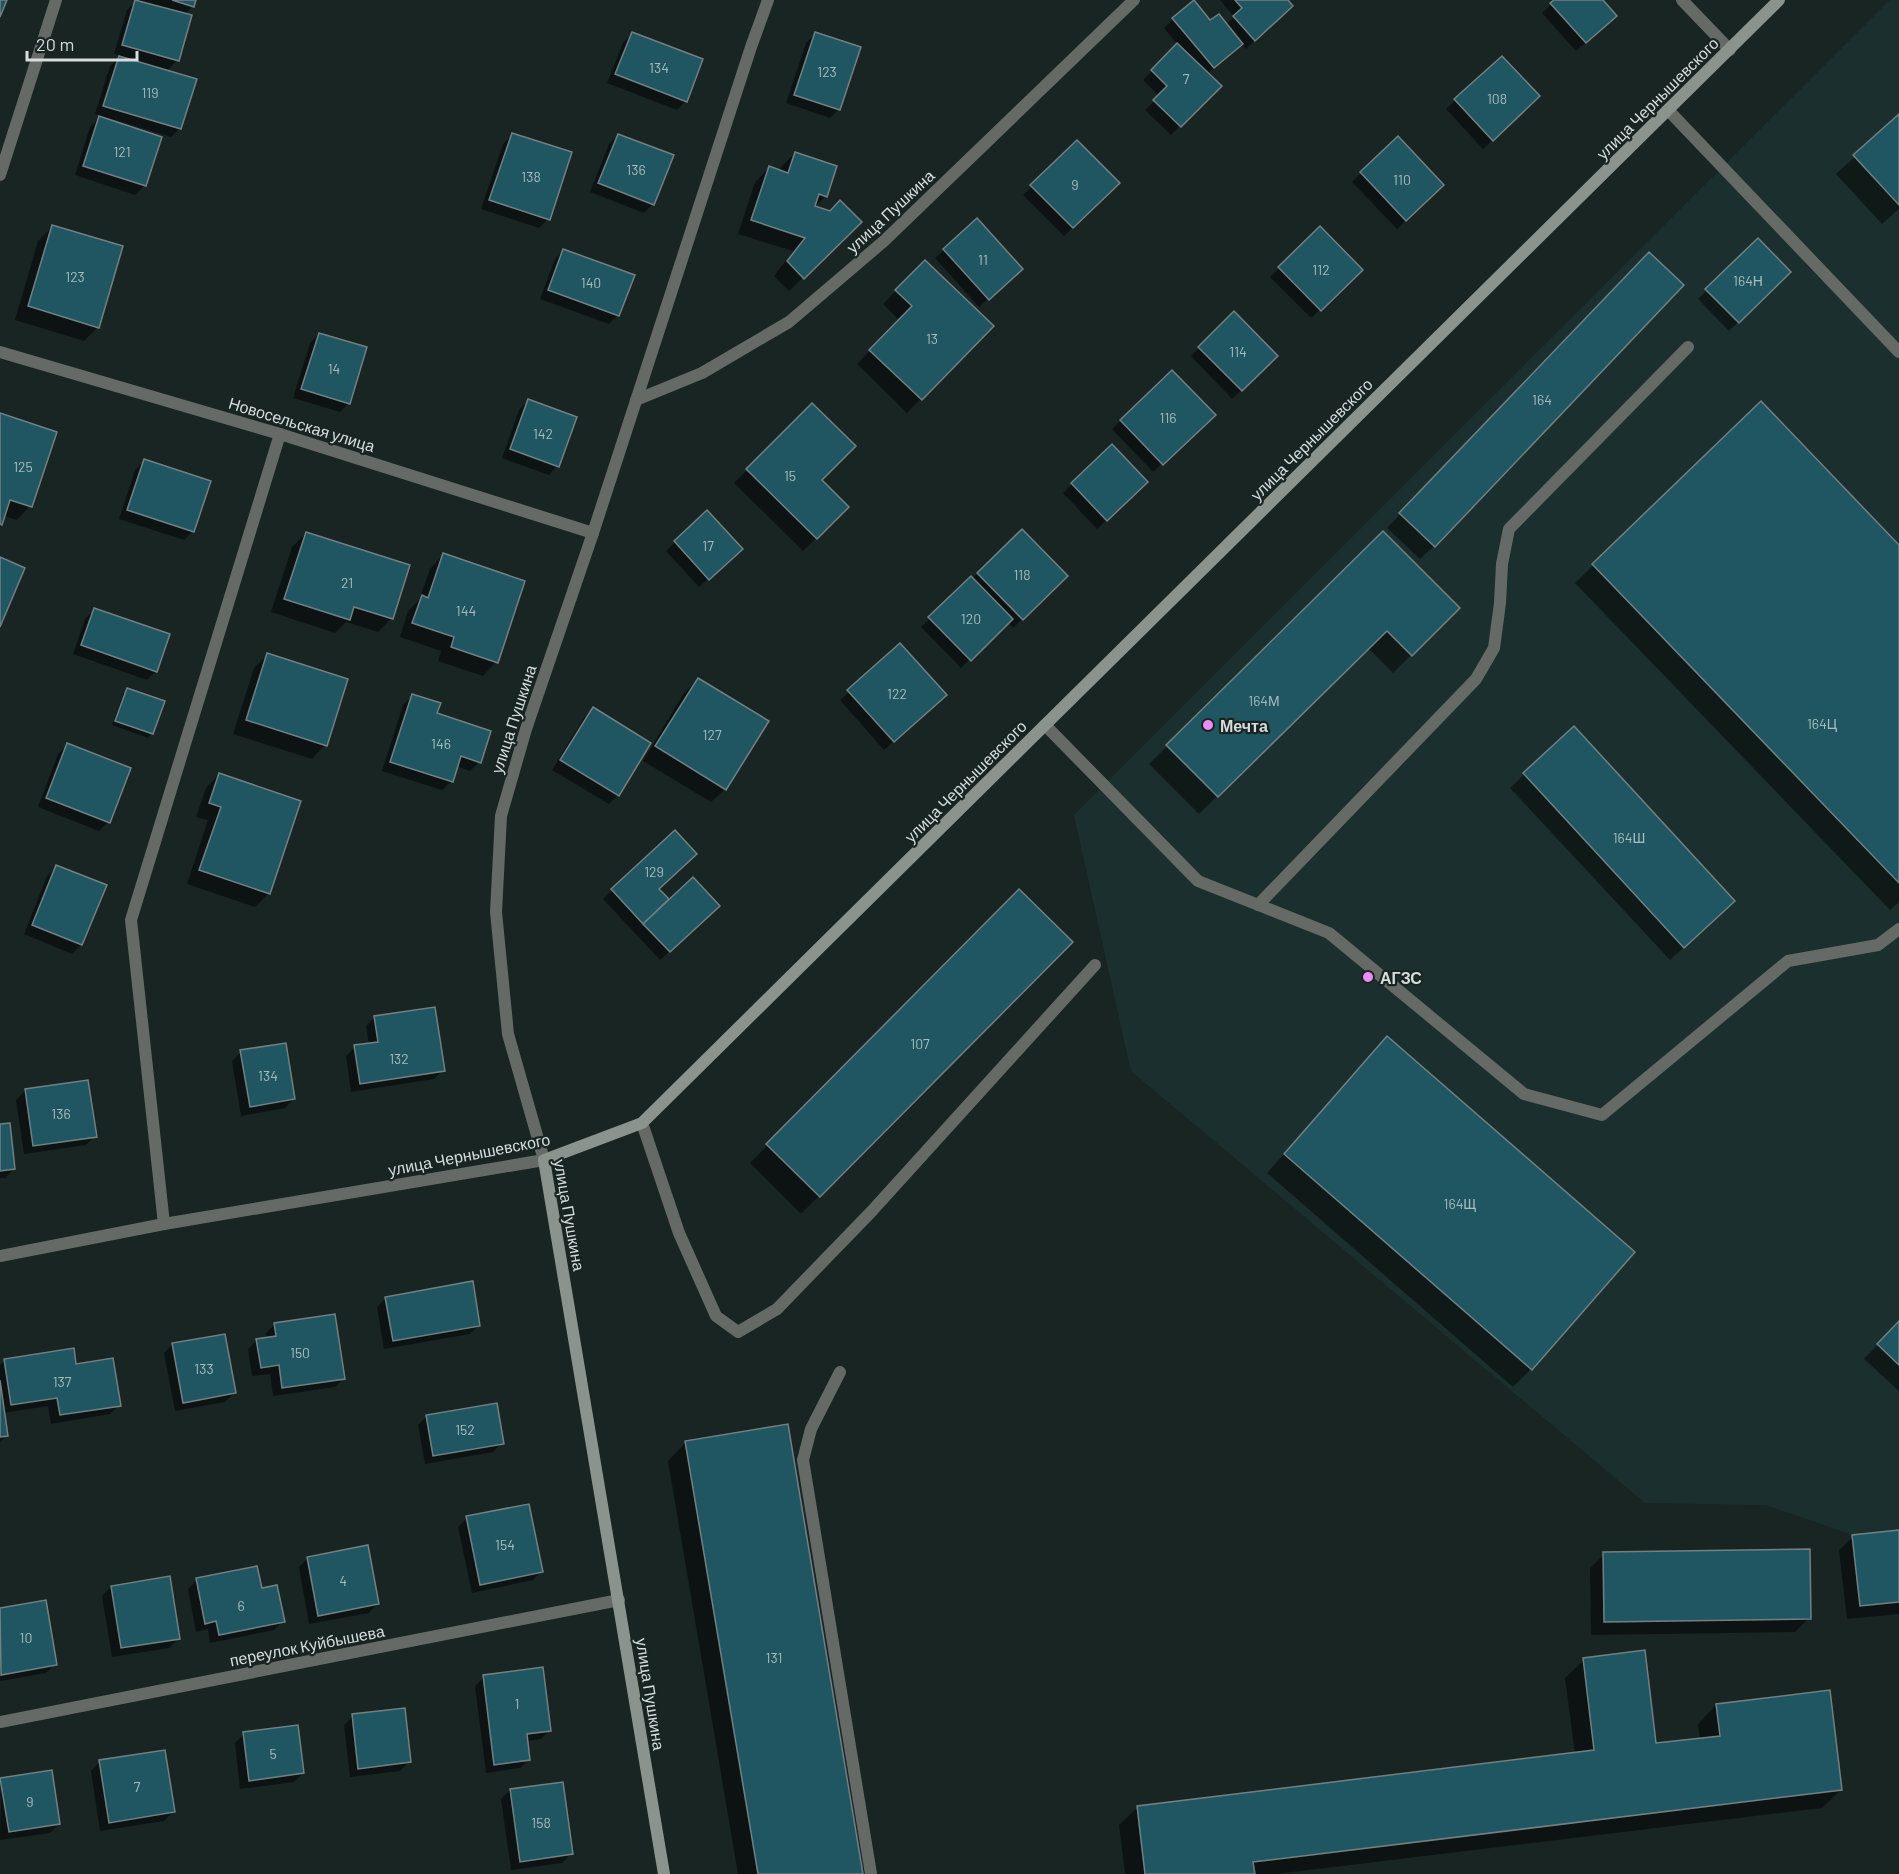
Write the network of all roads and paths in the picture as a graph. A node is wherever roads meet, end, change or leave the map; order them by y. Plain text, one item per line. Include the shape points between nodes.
1 (56, 0) edge
2 (768, 0) edge
3 (1134, 0) edge
4 (1682, 0) edge
5 (1779, 0) edge
6 (1730, 50) junction
7 (1668, 110) junction
8 (0, 175) edge
9 (1688, 347) dead end
10 (0, 352) edge
11 (1899, 352) edge
12 (636, 400) junction
13 (280, 434) junction
14 (593, 533) junction
15 (1045, 725) junction
16 (1258, 905) junction
17 (1899, 929) edge
18 (1095, 965) dead end
19 (642, 1123) junction
20 (544, 1160) junction
21 (164, 1224) junction
22 (0, 1256) edge
23 (840, 1372) dead end
24 (620, 1600) junction
25 (0, 1722) edge
26 (664, 1874) edge
27 (871, 1874) edge

1 - 8 street
2 - 12 street, улица Пушкина
3 - 12 street, улица Пушкина via 884,241 789,322 702,373
4 - 6 street
5 - 6 street, улица Чернышевского
6 - 7 street, улица Чернышевского
7 - 11 street
7 - 15 street, улица Чернышевского
9 - 16 street via 1509,529 1494,648 1476,680
10 - 13 street, Новосельская улица
12 - 14 street, улица Пушкина
13 - 14 street, Новосельская улица
13 - 21 street via 132,920
14 - 20 street, улица Пушкина via 526,729 501,816 496,912 508,1034
15 - 16 street via 1198,881
15 - 19 street, улица Чернышевского
16 - 17 street via 1329,933 1524,1094 1602,1115 1788,961 1878,945
18 - 19 street via 777,1310 738,1332 716,1316 680,1233
19 - 20 street, улица Чернышевского
20 - 21 street, улица Чернышевского
20 - 24 street, улица Пушкина
21 - 22 street, улица Чернышевского
23 - 27 street via 811,1429 803,1460
24 - 25 street, переулок Куйбышева
24 - 26 street, улица Пушкина

